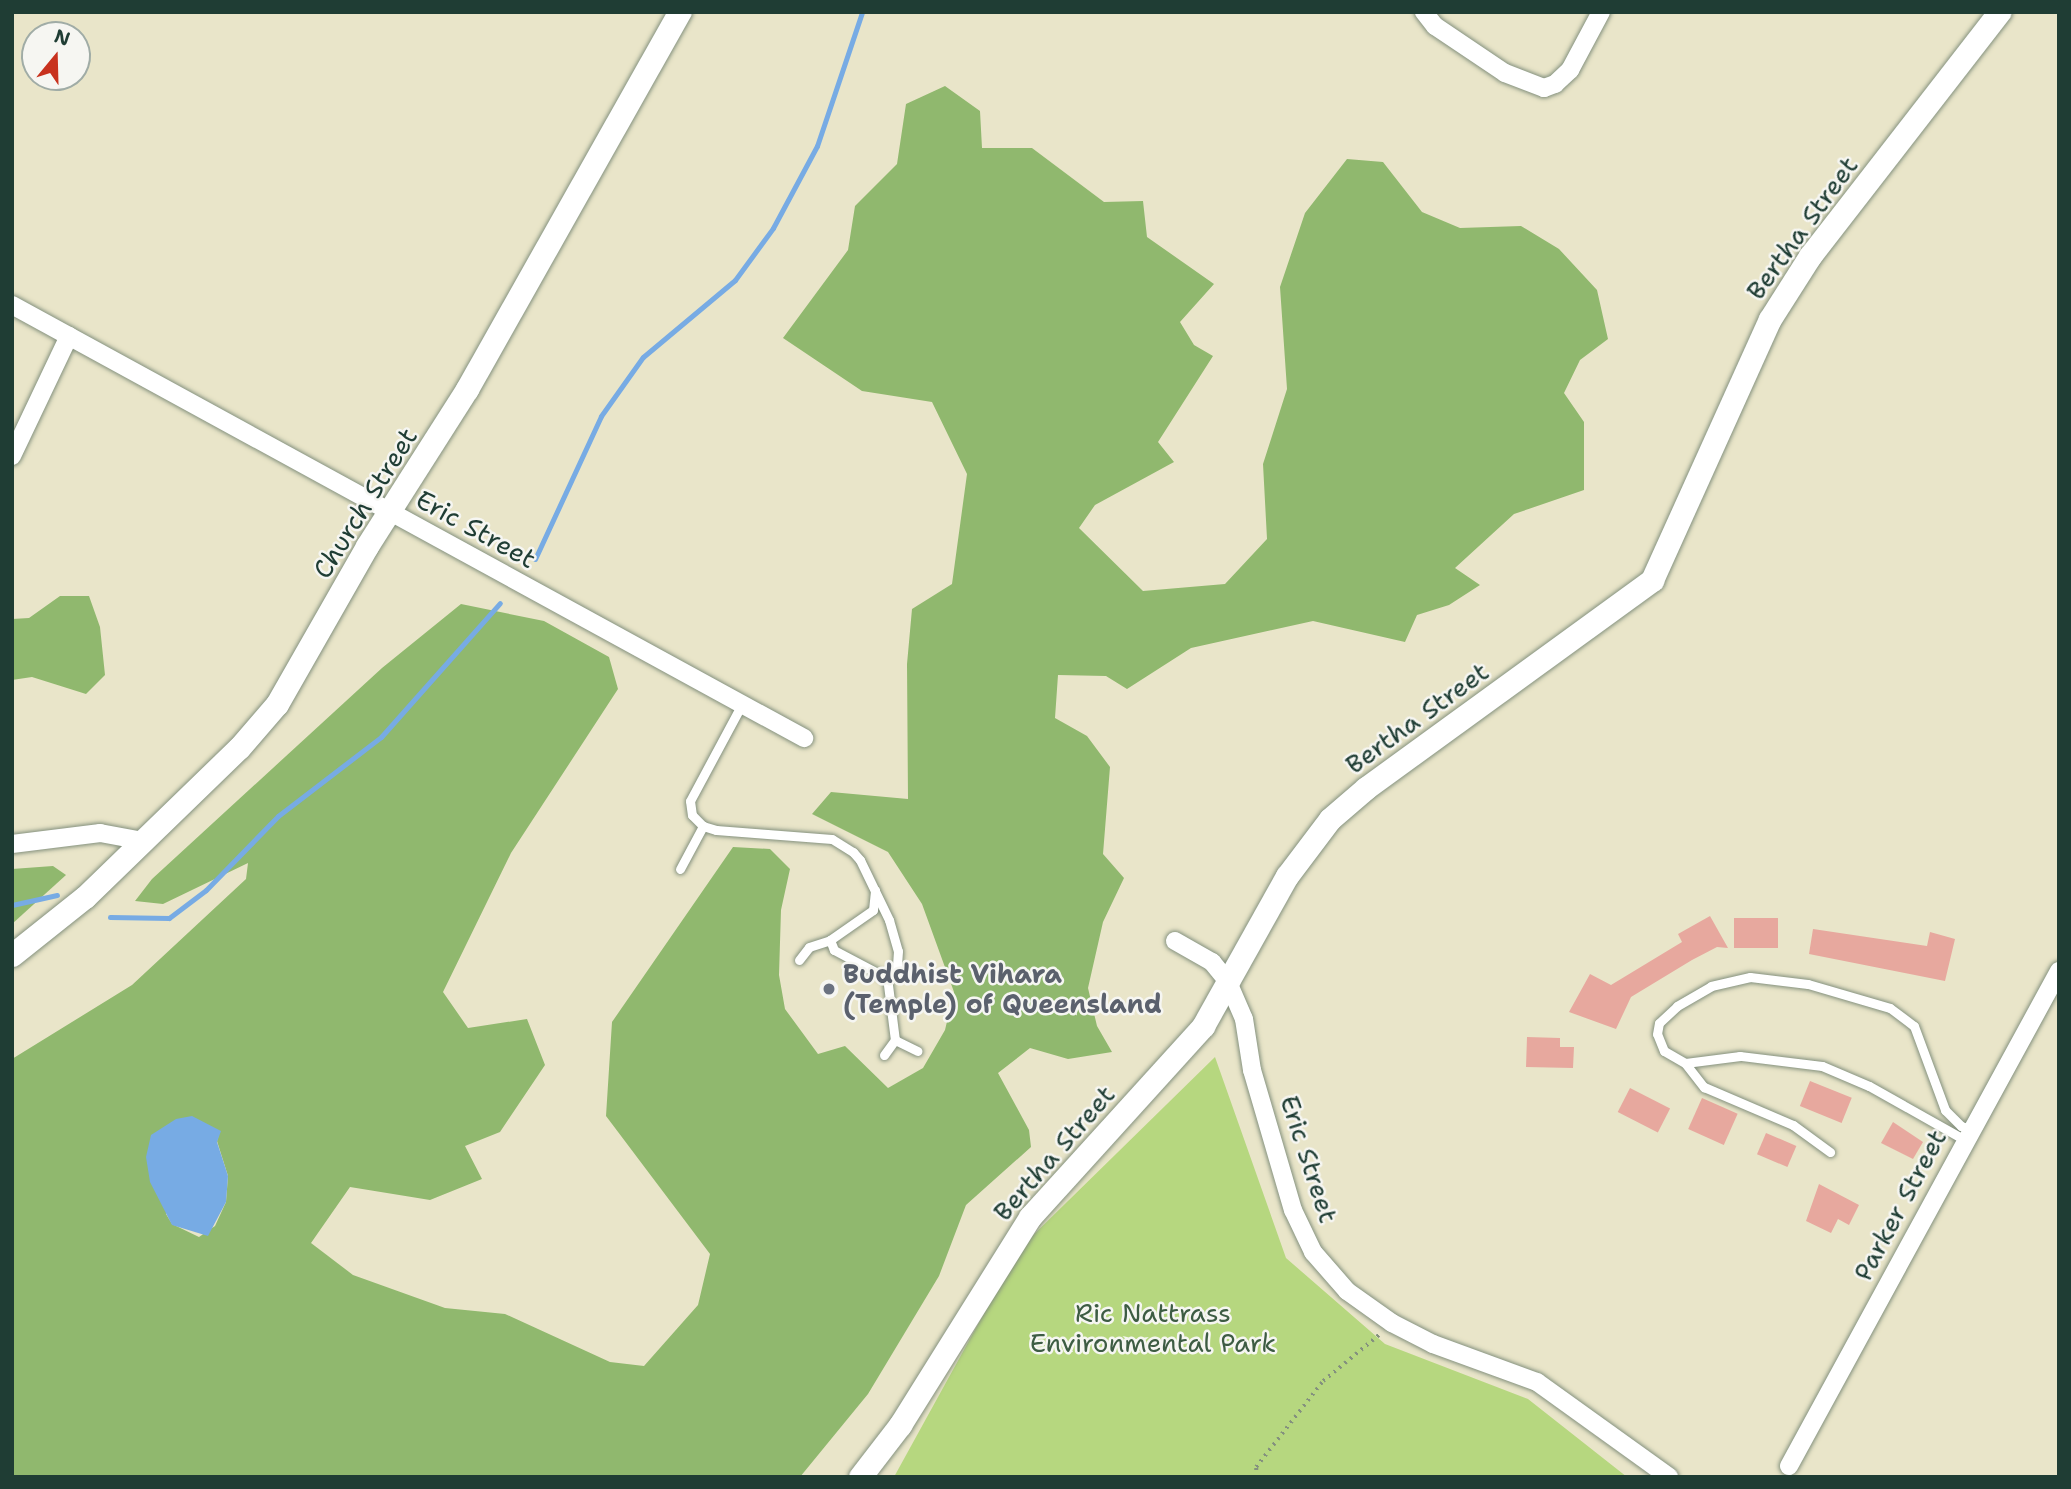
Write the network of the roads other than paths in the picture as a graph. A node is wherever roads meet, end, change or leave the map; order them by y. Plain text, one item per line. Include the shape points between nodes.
1 (679, 12) edge
2 (1424, 12) edge
3 (1601, 12) edge
4 (1999, 12) edge
5 (12, 305) edge
6 (68, 335) junction
7 (12, 456) edge
8 (390, 511) junction
9 (742, 704) junction
10 (804, 738) dead end
11 (703, 826) junction
12 (143, 841) junction
13 (12, 844) edge
14 (680, 869) dead end
15 (875, 890) junction
16 (830, 940) junction
17 (1174, 941) dead end
18 (12, 955) edge
19 (799, 960) dead end
20 (2059, 971) edge
21 (887, 976) junction
22 (1228, 982) junction
23 (895, 1040) junction
24 (918, 1051) dead end
25 (884, 1055) dead end
26 (1685, 1063) junction
27 (1968, 1134) junction
28 (1830, 1152) dead end
29 (1789, 1466) dead end
30 (860, 1477) edge
31 (1668, 1477) edge

1 - 8 street, Church Street via 467,389
2 - 3 street via 1435,26 1505,73 1544,88 1570,70
4 - 22 street, Bertha Street via 1810,256 1770,319 1652,580 1330,819 1287,876
5 - 6 street, Eric Street
6 - 7 street
6 - 8 street, Eric Street
8 - 9 street, Eric Street
8 - 12 street, Church Street via 277,704 239,748
9 - 10 street, Eric Street
9 - 11 lane via 690,801 692,815
11 - 14 lane
11 - 15 lane via 732,833 832,839 860,860
12 - 13 street via 100,834
12 - 18 street, Church Street via 37,940
15 - 16 lane via 870,914
15 - 21 lane via 898,951 897,965
16 - 19 lane via 809,947
16 - 21 lane via 834,950
17 - 22 street, Eric Street via 1212,962
20 - 27 street, Parker Street
21 - 23 lane
22 - 30 street, Bertha Street via 1177,1059 1030,1217 906,1414
22 - 31 street, Eric Street via 1244,1019 1252,1070 1293,1210 1314,1252 1347,1291 1392,1323 1433,1344 1537,1382
23 - 24 lane
23 - 25 lane
26 - 27 lane via 1740,1056 1822,1066
26 - 27 lane via 1664,1051 1657,1034 1662,1018 1689,998 1712,986 1750,977 1808,984 1906,1017 1914,1026 1945,1110
26 - 28 lane via 1704,1087 1793,1125
27 - 29 street, Parker Street

